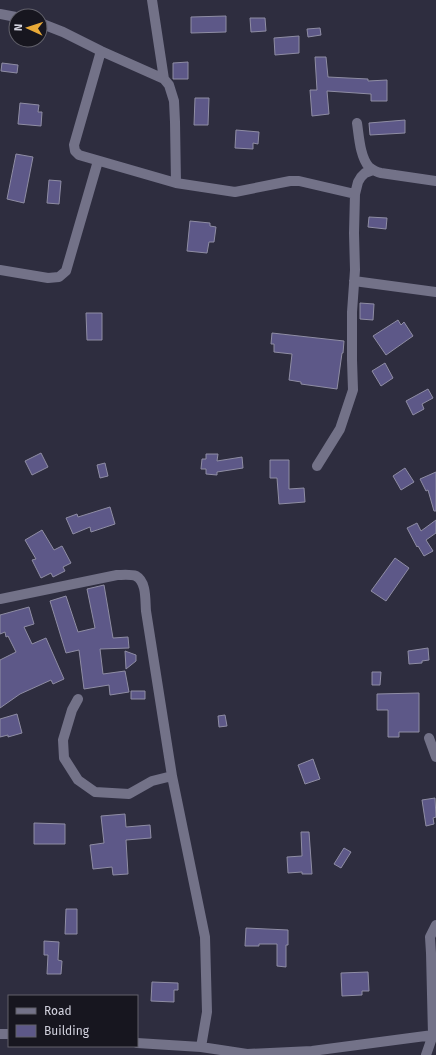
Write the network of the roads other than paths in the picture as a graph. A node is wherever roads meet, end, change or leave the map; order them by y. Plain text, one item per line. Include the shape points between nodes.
1 (152, 0) edge
2 (48, 27) edge
3 (101, 51) junction
4 (164, 78) junction
5 (357, 123) dead end
6 (98, 161) junction
7 (373, 170) junction
8 (436, 181) edge
9 (176, 183) junction
10 (355, 194) junction
11 (0, 270) edge
12 (354, 281) junction
13 (436, 292) edge
14 (317, 466) dead end
15 (0, 599) edge
16 (78, 699) dead end
17 (429, 738) dead end
18 (436, 757) edge
19 (172, 776) junction
20 (436, 925) edge
21 (434, 1035) edge
22 (138, 1043) edge
23 (201, 1047) junction
24 (426, 1055) edge

1 - 4 street
2 - 3 street
3 - 4 street
3 - 6 street via 74,145 79,155
4 - 9 street via 174,101
5 - 7 street via 362,153 368,166
6 - 9 street
6 - 11 street via 66,271 59,277 48,278
7 - 8 street
7 - 10 street via 361,177
9 - 10 street via 235,192 290,181
10 - 12 street
12 - 13 street
12 - 14 street via 353,390 340,428
15 - 19 street via 117,575 135,576 141,581
16 - 19 street via 63,740 64,758 78,780 95,792 129,794 152,781
17 - 18 street
19 - 23 street via 206,937 207,1012
20 - 21 street via 430,937
21 - 23 street via 312,1051 247,1054
21 - 24 street
22 - 23 street

